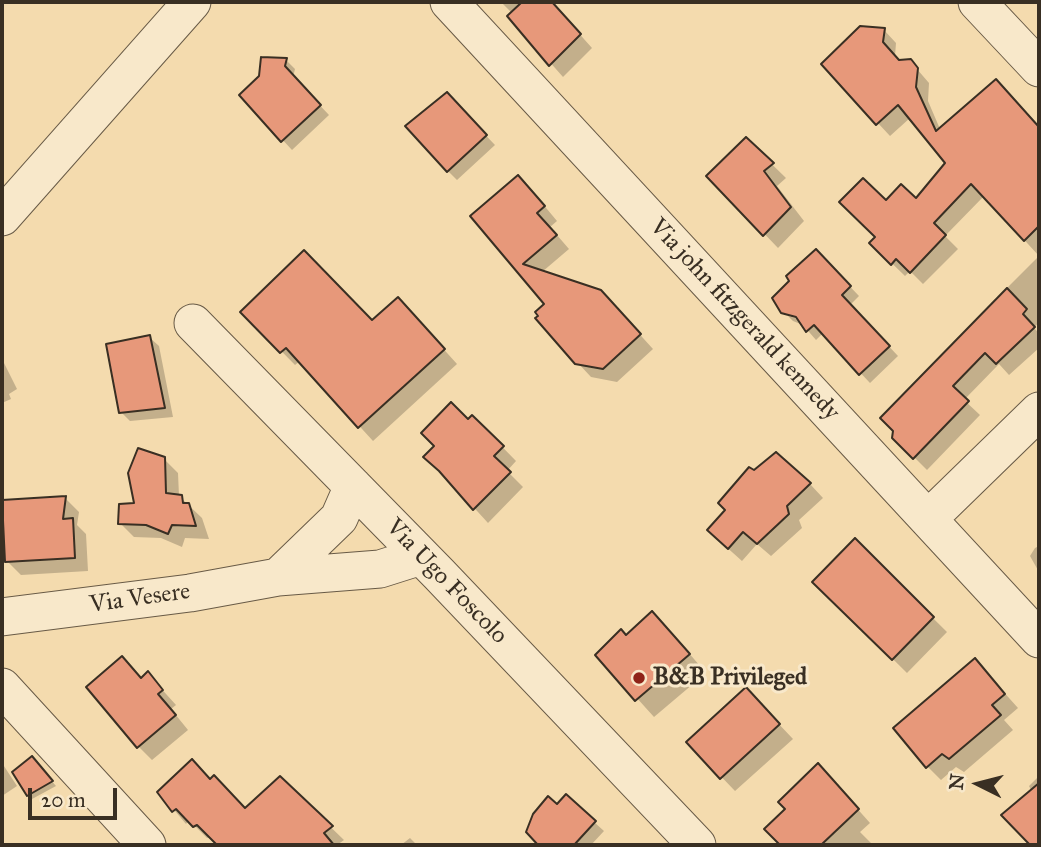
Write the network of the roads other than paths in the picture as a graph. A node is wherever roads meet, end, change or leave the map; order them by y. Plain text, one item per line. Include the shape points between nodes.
1 (192, 2) edge
2 (449, 2) edge
3 (977, 2) edge
4 (1039, 68) edge
5 (2, 218) edge
6 (193, 323) dead end
7 (1039, 411) edge
8 (353, 486) junction
9 (928, 519) junction
10 (421, 556) junction
11 (278, 577) junction
12 (2, 617) edge
13 (1039, 639) edge
14 (2, 687) edge
15 (147, 845) edge
16 (696, 845) edge

1 - 5 street
2 - 9 street, Via john fitzgerald kennedy
3 - 4 street
6 - 8 street, Via Ugo Foscolo
7 - 9 street
8 - 10 street, Via Ugo Foscolo
8 - 11 street via 339,519
9 - 13 street, Via john fitzgerald kennedy
10 - 11 street, Via Vesere via 380,569
10 - 16 street, Via Ugo Foscolo
11 - 12 street, Via Vesere
14 - 15 street

